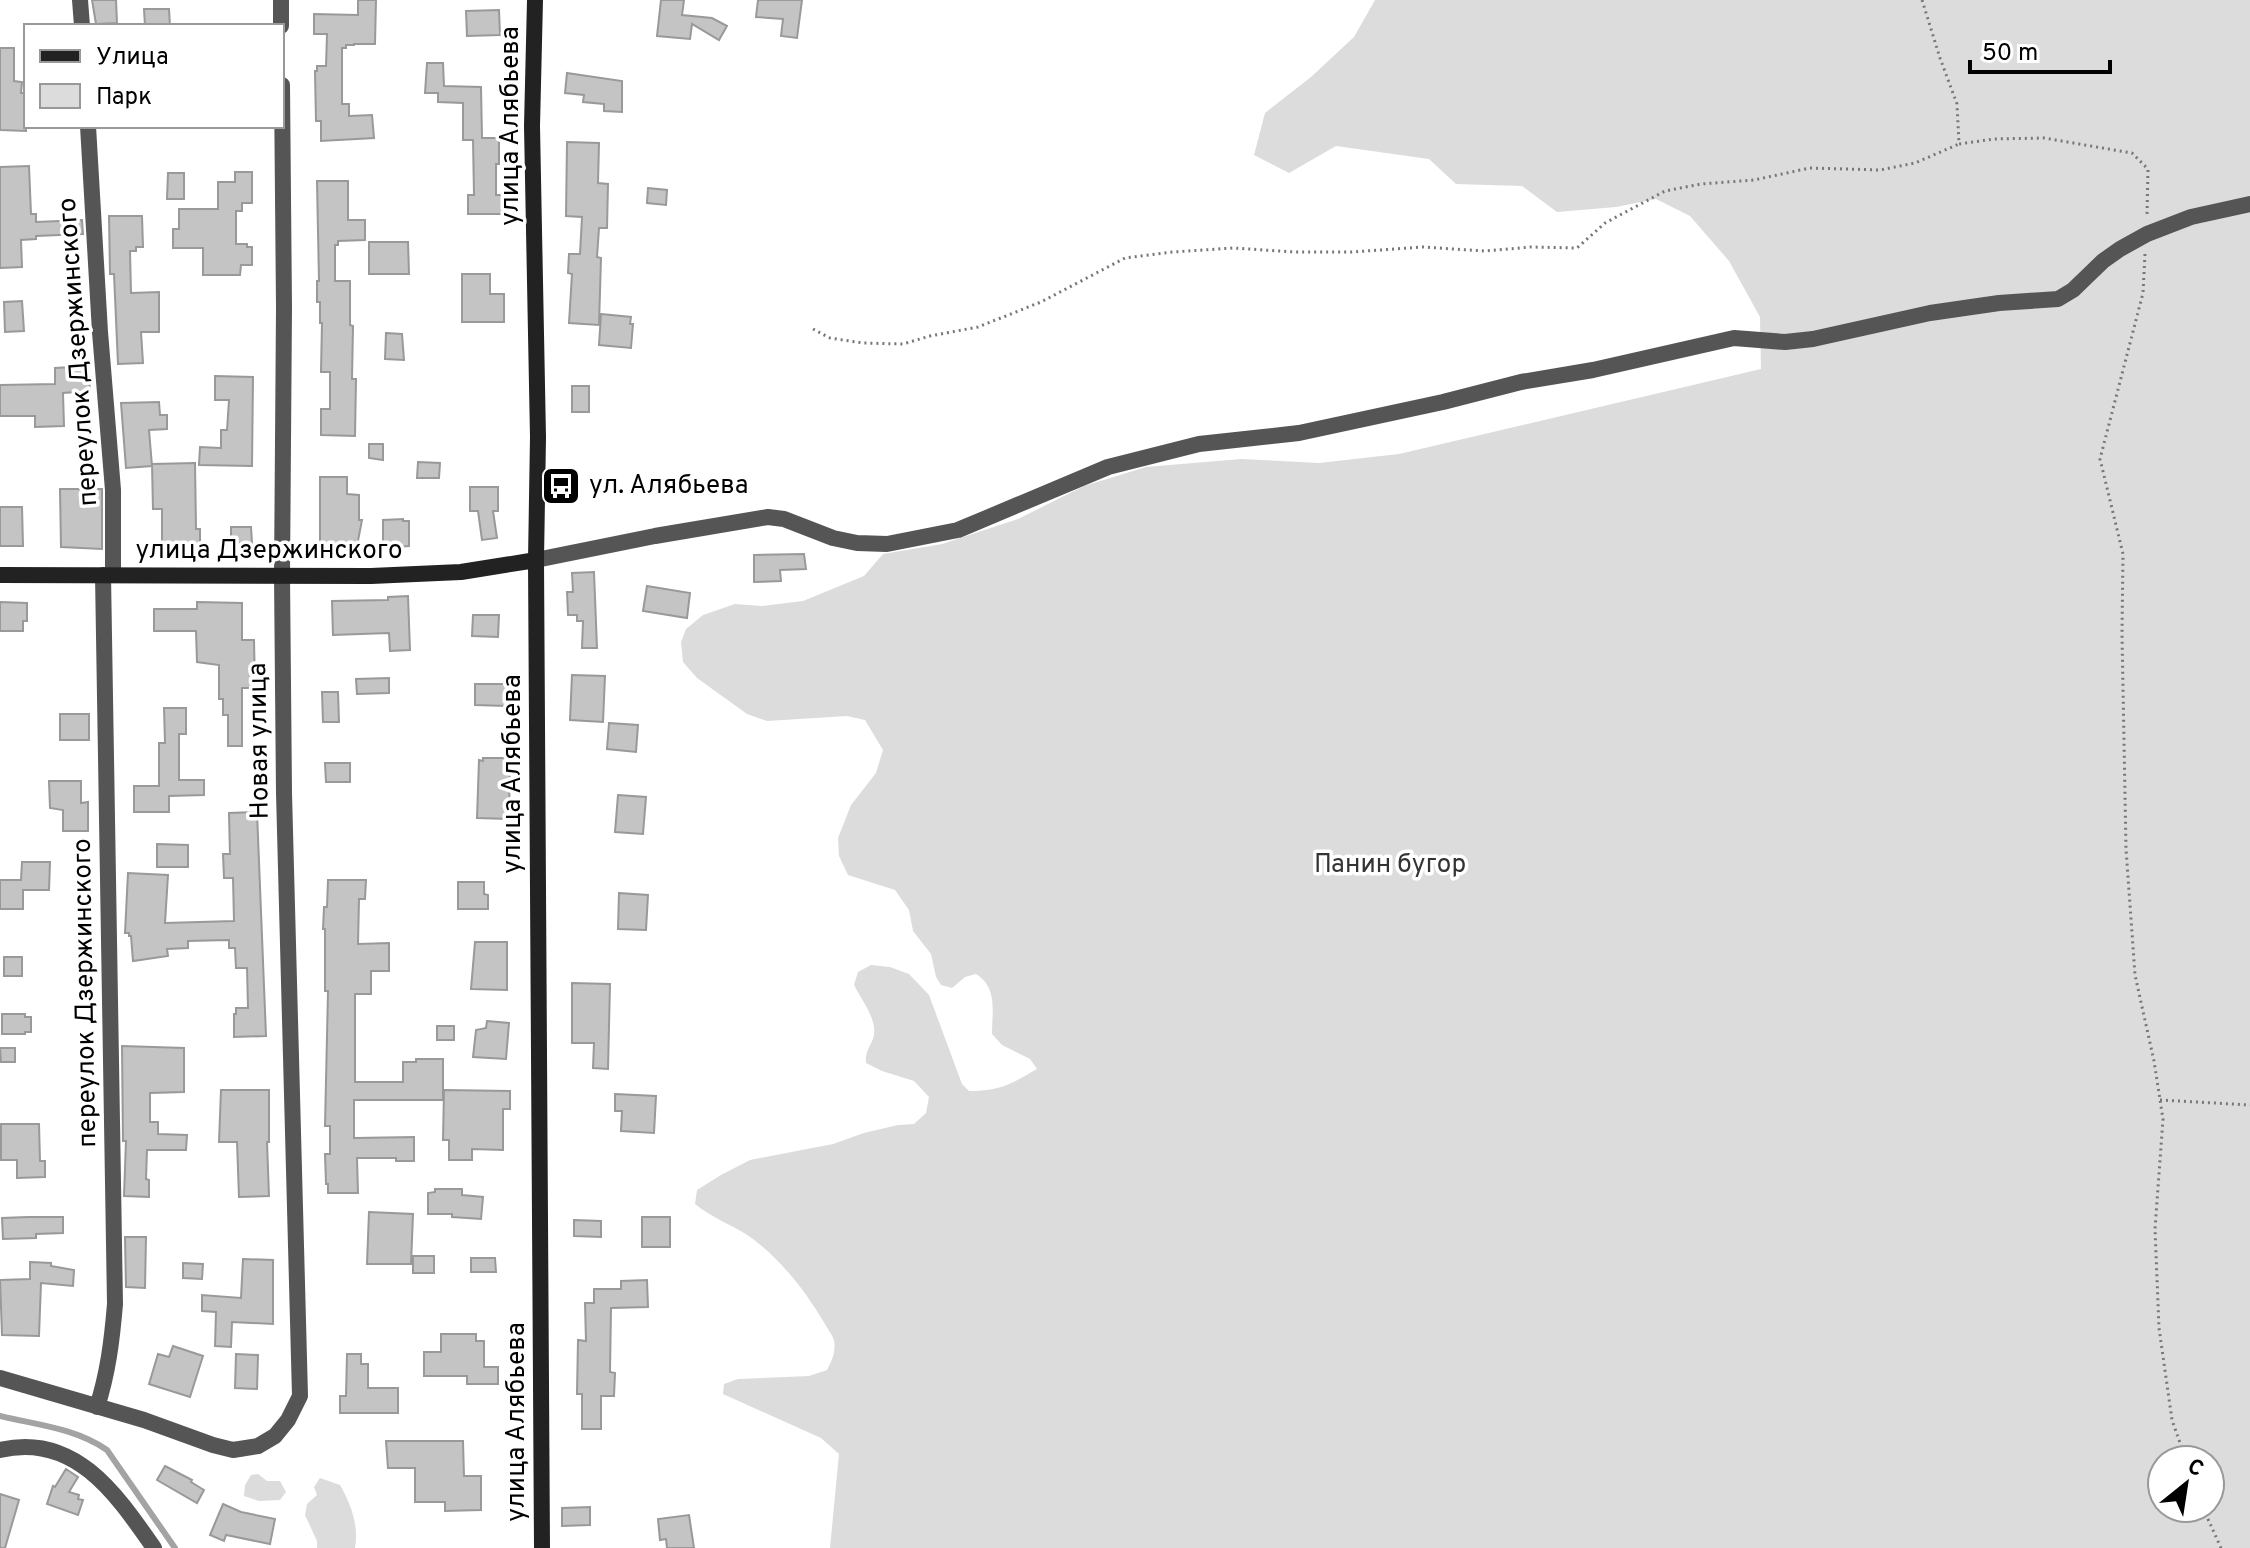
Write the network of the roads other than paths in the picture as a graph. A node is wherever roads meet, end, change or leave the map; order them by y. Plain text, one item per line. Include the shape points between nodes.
1 (80, 0) edge
2 (281, 0) edge
3 (535, 0) edge
4 (82, 24) edge
5 (281, 24) edge
6 (88, 128) edge
7 (282, 128) edge
8 (2250, 204) edge
9 (536, 560) junction
10 (0, 575) edge
11 (108, 575) junction
12 (282, 576) junction
13 (0, 1378) edge
14 (97, 1407) junction
15 (0, 1450) edge
16 (154, 1548) edge
17 (542, 1548) edge

1 - 4 street
2 - 5 street
3 - 9 main road, улица Алябьева
6 - 11 street, переулок Дзержинского via 113,490
7 - 12 street, Новая улица
8 - 9 street via 2191,217 2147,234 2058,299 1944,311 1785,342 1734,338 1299,433 1199,444 1108,467 958,530 887,544 857,543 768,517
9 - 12 main road, улица Дзержинского via 461,572
9 - 17 main road, улица Алябьева
10 - 11 main road, улица Дзержинского
11 - 12 main road, улица Дзержинского
11 - 14 street, переулок Дзержинского via 115,1304 106,1379
12 - 14 street, Новая улица via 300,1396 275,1436 258,1446 233,1450
13 - 14 street
15 - 16 street via 50,1451 82,1465 116,1497

